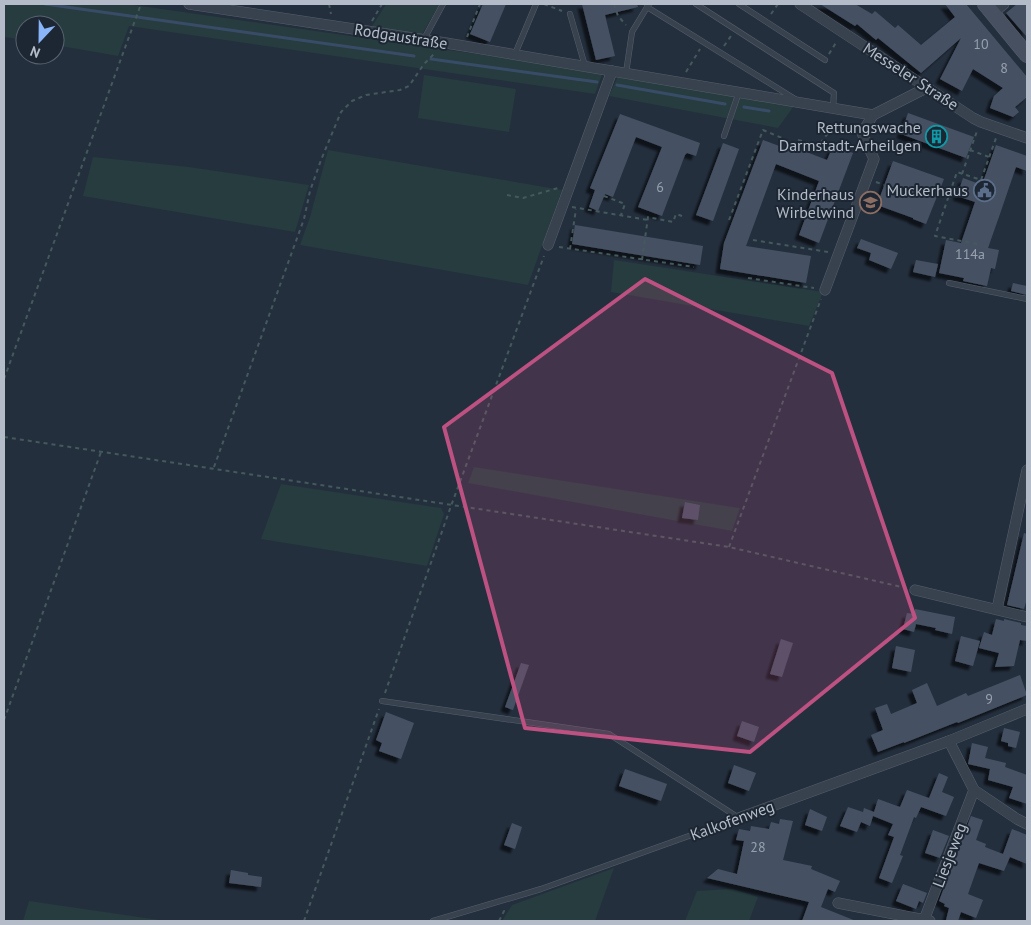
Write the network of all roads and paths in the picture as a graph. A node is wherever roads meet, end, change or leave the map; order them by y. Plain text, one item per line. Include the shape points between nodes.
1 (141, 4) edge
2 (189, 4) edge
3 (382, 4) edge
4 (443, 4) edge
5 (480, 4) edge
6 (536, 4) edge
7 (544, 4) edge
8 (614, 4) edge
9 (696, 4) edge
10 (739, 4) edge
11 (800, 4) edge
12 (648, 5) edge
13 (994, 7) edge
14 (570, 14) joint
15 (735, 29) junction
16 (366, 30) junction
17 (632, 32) junction
18 (842, 32) junction
19 (424, 39) junction
20 (704, 42) junction
21 (446, 43) junction
22 (463, 46) junction
23 (720, 52) junction
24 (515, 54) junction
25 (1027, 56) edge
26 (825, 60) joint
27 (586, 66) junction
28 (612, 71) junction
29 (626, 73) junction
30 (680, 82) junction
31 (928, 87) junction
32 (739, 92) junction
33 (800, 102) junction
34 (833, 108) junction
35 (873, 115) junction
36 (980, 122) junction
37 (832, 128) dead end
38 (1000, 129) junction
39 (724, 136) dead end
40 (782, 138) dead end
41 (1027, 138) edge
42 (798, 140) dead end
43 (970, 150) junction
44 (990, 157) junction
45 (962, 174) junction
46 (570, 184) junction
47 (507, 195) dead end
48 (604, 196) dead end
49 (562, 206) junction
50 (576, 208) junction
51 (621, 215) junction
52 (682, 216) dead end
53 (648, 220) junction
54 (729, 220) dead end
55 (753, 240) dead end
56 (977, 244) dead end
57 (548, 245) junction
58 (570, 248) junction
59 (838, 254) junction
60 (642, 260) junction
61 (694, 267) dead end
62 (748, 278) dead end
63 (948, 283) dead end
64 (825, 290) junction
65 (1027, 300) edge
66 (4, 379) edge
67 (4, 437) edge
68 (101, 452) junction
69 (214, 468) junction
70 (1027, 471) edge
71 (451, 506) junction
72 (729, 547) junction
73 (915, 590) joint
74 (997, 609) junction
75 (1027, 617) edge
76 (382, 701) junction
77 (1027, 709) edge
78 (4, 720) edge
79 (950, 741) junction
80 (974, 790) junction
81 (739, 818) junction
82 (1027, 824) edge
83 (502, 900) junction
84 (838, 903) dead end
85 (304, 921) edge
86 (433, 921) edge
87 (499, 921) edge
88 (928, 921) edge

1 - 66 path
2 - 16 street, Rodgaustraße
3 - 16 path
4 - 19 lane
5 - 22 path
6 - 24 lane
7 - 14 path
8 - 17 path via 618,16
9 - 15 lane
10 - 26 lane
11 - 18 street, Messeler Straße
12 - 17 lane
12 - 20 lane
13 - 25 street
14 - 27 lane
15 - 23 path
15 - 34 lane via 834,93
16 - 19 street, Rodgaustraße
17 - 29 lane
18 - 26 path
18 - 31 street, Messeler Straße
19 - 21 street, Rodgaustraße
20 - 23 lane
20 - 30 path
21 - 22 street, Rodgaustraße
21 - 69 path via 424,64 409,86 366,95 352,101 342,112 321,160 304,219
22 - 24 street, Rodgaustraße
23 - 33 lane
24 - 27 street, Rodgaustraße
27 - 28 street, Rodgaustraße
28 - 29 street, Rodgaustraße
28 - 46 street
29 - 30 street, Rodgaustraße
30 - 32 street, Rodgaustraße
31 - 35 street
31 - 36 street, Messeler Straße
32 - 33 street, Rodgaustraße
32 - 39 lane
33 - 34 street, Rodgaustraße
34 - 35 street, Rodgaustraße
35 - 59 street via 862,133 874,159
36 - 38 street, Messeler Straße
36 - 43 path
37 - 42 path via 819,145
38 - 41 street, Messeler Straße
38 - 44 path
40 - 54 path via 763,130
43 - 44 path
43 - 45 path
44 - 45 path via 983,179
45 - 56 path via 957,172 935,236
46 - 47 path via 523,198
46 - 49 street
48 - 51 path via 625,204
49 - 50 path
49 - 57 street
50 - 51 path
50 - 58 path
51 - 53 path
52 - 53 path via 676,214 673,222 648,217
53 - 60 path
55 - 59 path
57 - 58 path
57 - 71 path
58 - 60 path
59 - 64 street
60 - 61 path
62 - 64 path
63 - 65 lane
64 - 72 path
67 - 68 path
68 - 69 path
68 - 78 path
69 - 71 path
70 - 74 street
71 - 72 path
71 - 76 path
72 - 73 path
73 - 74 street
74 - 75 street
76 - 81 lane via 609,734
76 - 85 path
77 - 79 street, Kalkofenweg
79 - 80 street
79 - 81 street, Kalkofenweg
80 - 82 street
80 - 88 street, Liesjeweg
81 - 83 lane, Kalkofenweg
83 - 86 lane, Kalkofenweg
83 - 87 path via 504,911
84 - 88 street, Liesjeweg

